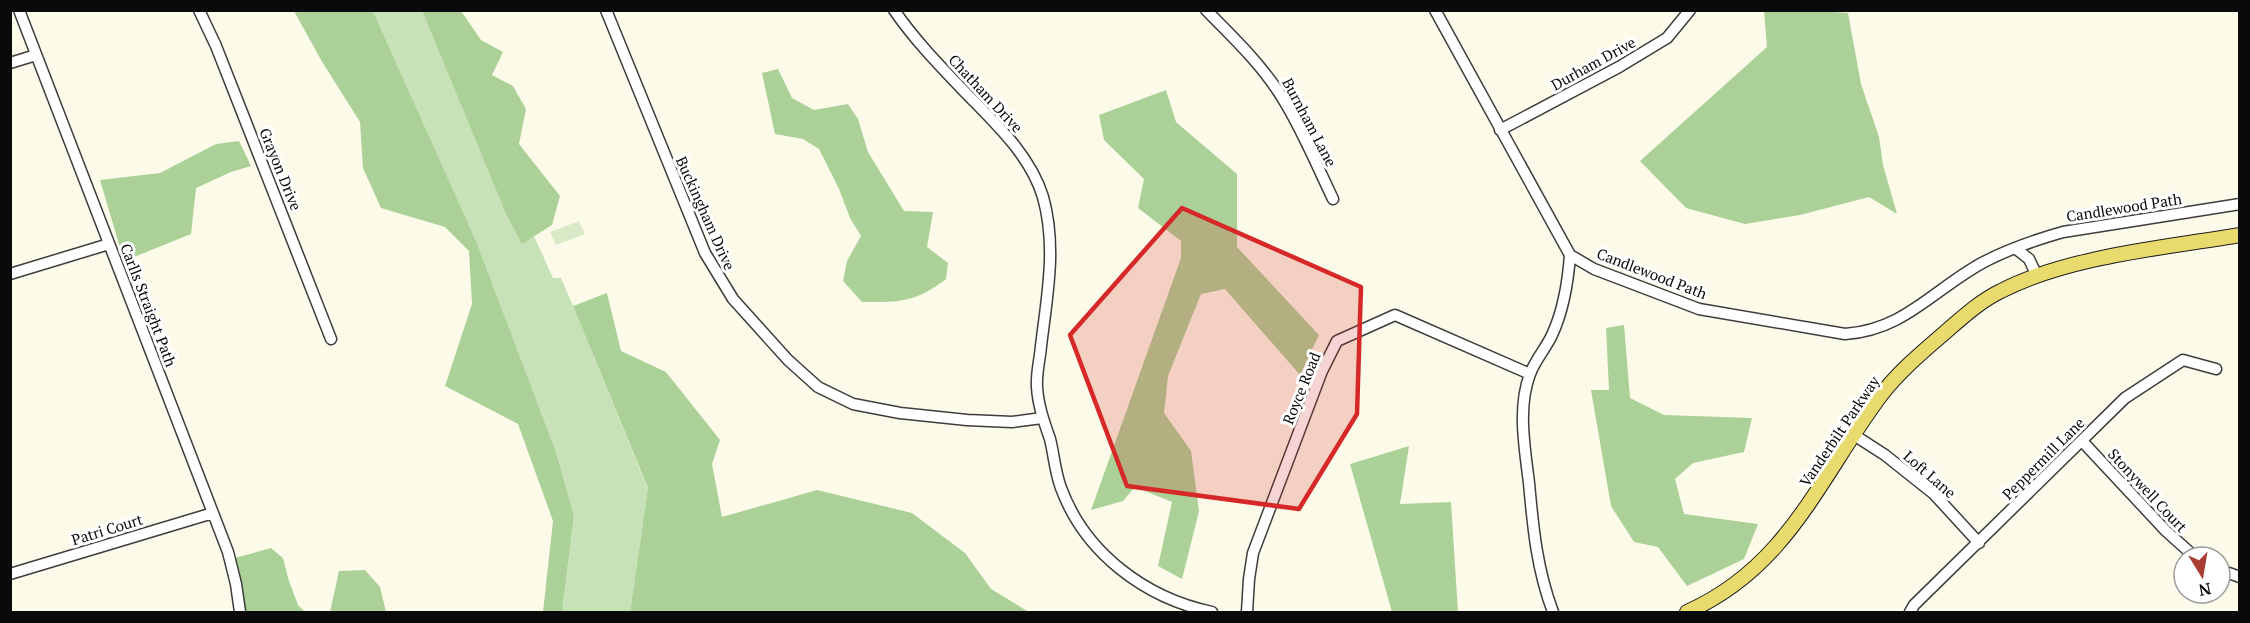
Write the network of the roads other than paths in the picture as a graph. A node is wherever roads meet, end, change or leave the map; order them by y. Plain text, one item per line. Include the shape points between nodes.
1 (199, 10) edge
2 (606, 10) edge
3 (894, 10) edge
4 (1206, 10) edge
5 (1435, 10) edge
6 (1690, 10) edge
7 (23, 11) edge
8 (36, 55) junction
9 (10, 63) edge
10 (1500, 130) junction
11 (1334, 199) dead end
12 (2240, 204) edge
13 (2240, 235) edge
14 (109, 244) junction
15 (2015, 248) junction
16 (1570, 255) junction
17 (10, 274) edge
18 (2037, 276) junction
19 (331, 339) dead end
20 (2216, 369) dead end
21 (1530, 374) junction
22 (1042, 418) junction
23 (1854, 435) junction
24 (2082, 441) junction
25 (213, 513) junction
26 (1979, 543) junction
27 (2182, 545) edge
28 (10, 574) edge
29 (240, 612) edge
30 (1212, 612) edge
31 (1247, 612) edge
32 (1553, 612) edge
33 (1687, 612) edge
34 (1910, 612) edge

1 - 19 street, Grayon Drive
2 - 22 street, Buckingham Drive via 705,253 732,298 788,360 818,387 853,404 967,420 1012,422
3 - 22 street, Chatham Drive via 1005,133 1028,164 1042,195 1051,242 1037,386
4 - 11 street, Burnham Lane via 1248,53 1287,105
5 - 10 street
6 - 10 street, Durham Drive via 1657,44
7 - 8 street, Carlls Straight Path
8 - 9 street
8 - 14 street, Carlls Straight Path
10 - 16 street
12 - 15 street, Candlewood Path via 2064,232
13 - 18 main road, Vanderbilt Parkway via 2096,260
14 - 17 street
14 - 25 street, Carlls Straight Path
15 - 16 street, Candlewood Path via 1949,283 1902,318 1865,332 1845,334 1699,309
15 - 18 street via 2029,260
16 - 21 street via 1561,311
18 - 23 main road, Vanderbilt Parkway via 2000,291 1934,342 1887,388
20 - 24 street, Peppermill Lane via 2183,360 2126,398
21 - 31 street, Royce Road via 1395,315 1337,341 1253,553
21 - 32 street via 1523,434 1536,556
22 - 30 street, Chatham Drive via 1061,488 1086,535 1132,579 1162,597
23 - 26 street, Loft Lane via 1934,494
23 - 33 main road, Vanderbilt Parkway via 1796,524 1767,557 1737,584
24 - 26 street, Peppermill Lane
24 - 27 street, Stonywell Court
25 - 28 street, Patri Court
25 - 29 street, Carlls Straight Path via 228,552
26 - 34 street, Peppermill Lane

